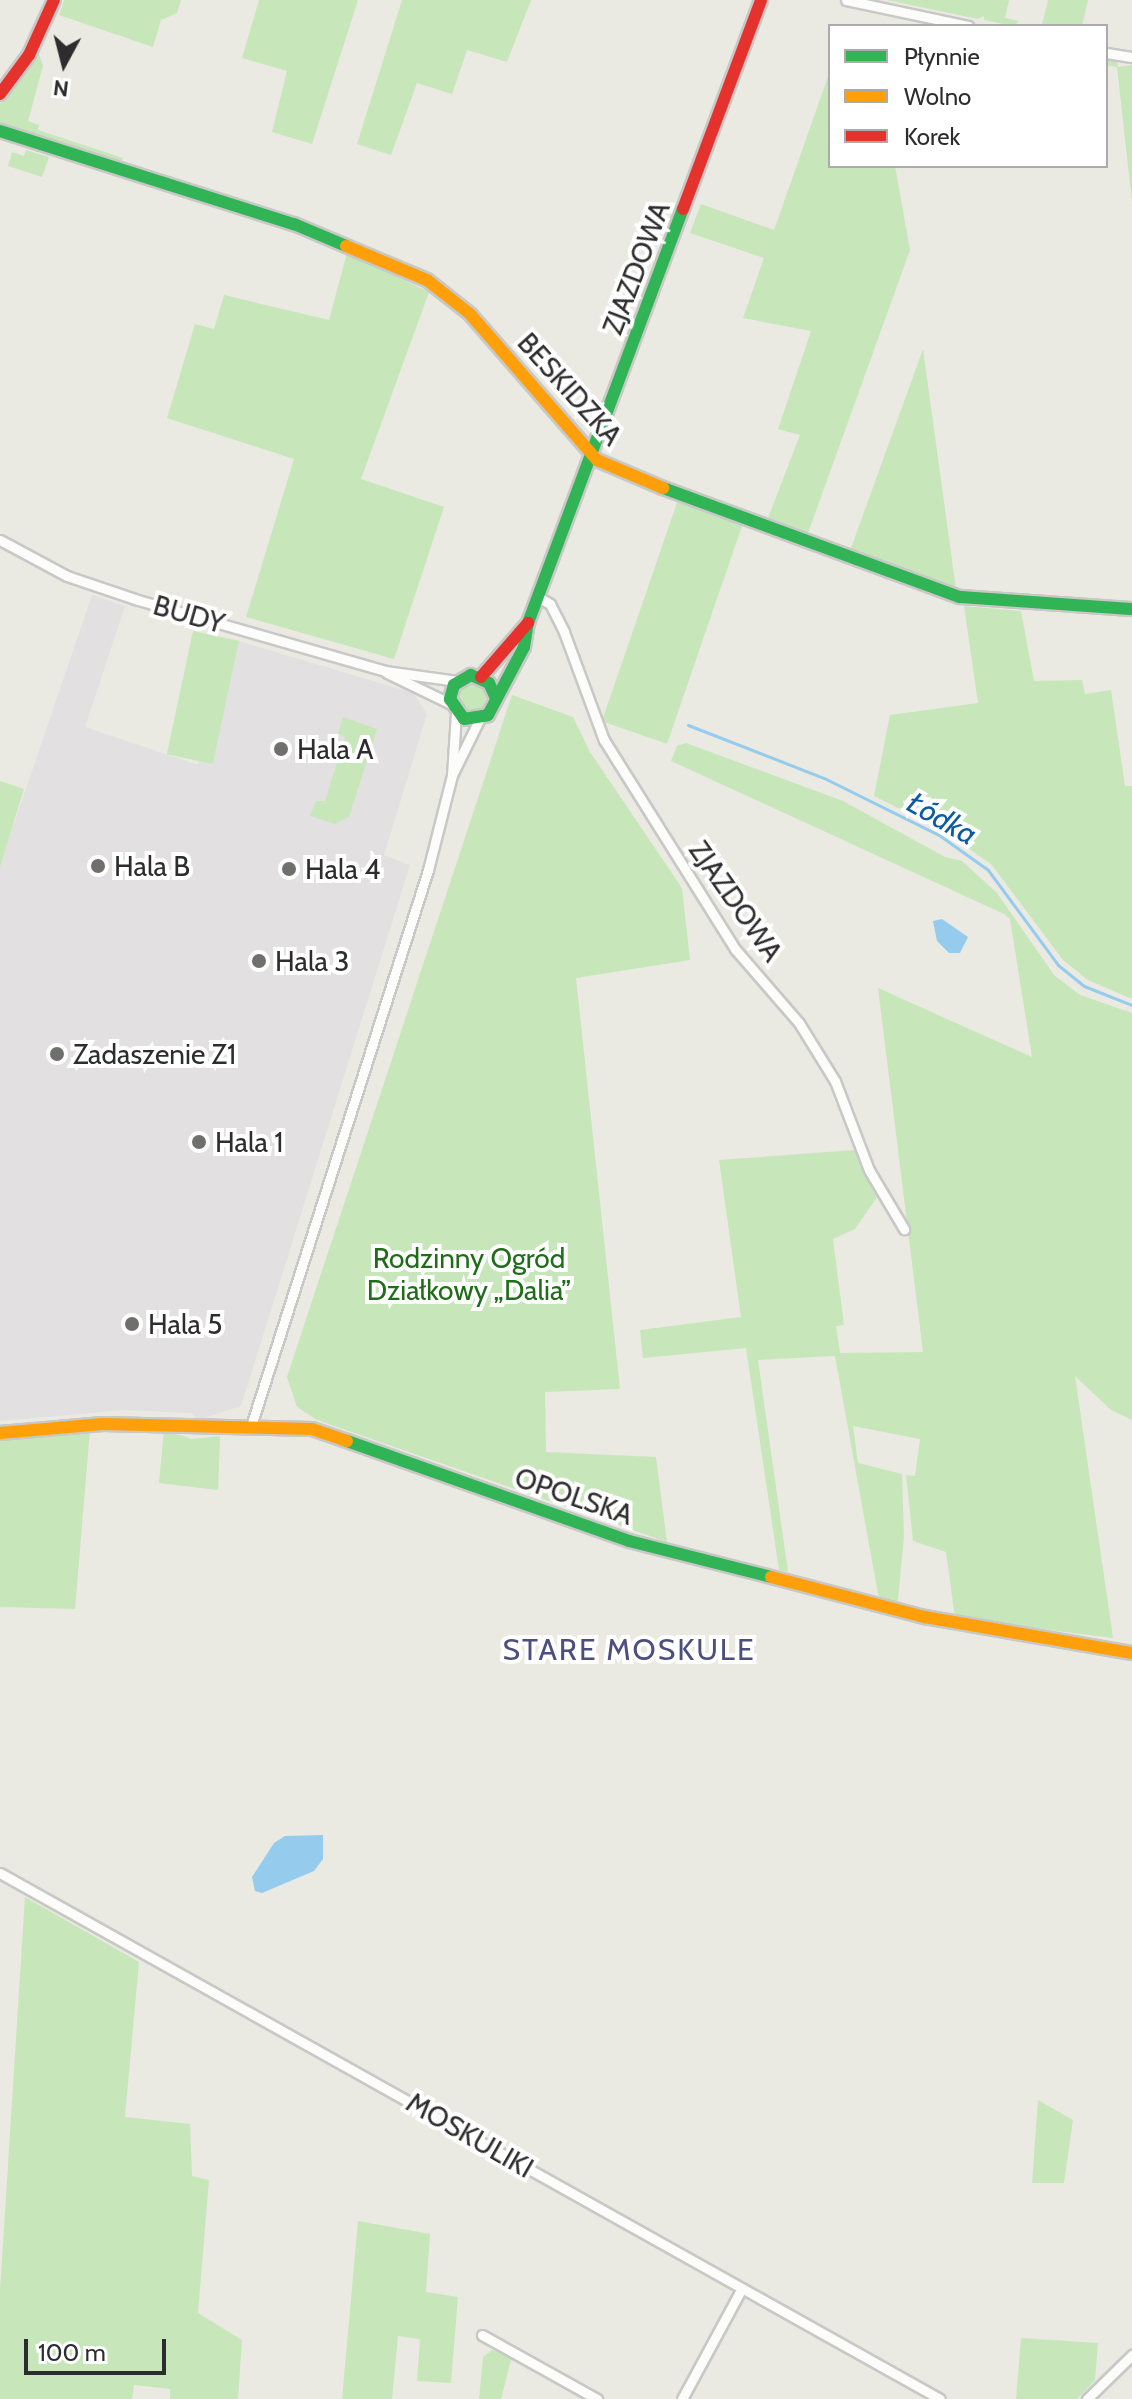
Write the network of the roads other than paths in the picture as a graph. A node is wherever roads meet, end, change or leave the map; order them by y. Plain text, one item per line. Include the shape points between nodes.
1 (54, 0) edge
2 (761, 0) edge
3 (846, 0) edge
4 (959, 24) edge
5 (1108, 53) edge
6 (1132, 57) edge
7 (0, 94) edge
8 (0, 131) edge
9 (592, 455) junction
10 (0, 540) edge
11 (538, 597) junction
12 (1132, 609) edge
13 (528, 623) junction
14 (385, 671) junction
15 (481, 677) junction
16 (457, 681) junction
17 (495, 696) junction
18 (453, 709) junction
19 (479, 720) junction
20 (452, 775) junction
21 (904, 1229) dead end
22 (251, 1426) junction
23 (0, 1433) edge
24 (1132, 1653) edge
25 (0, 1873) edge
26 (742, 2288) junction
27 (482, 2335) dead end
28 (1132, 2355) edge
29 (597, 2399) edge
30 (682, 2399) edge
31 (940, 2399) edge
32 (1087, 2399) edge

1 - 7 street via 29,55
2 - 9 street, ZJAZDOWA
3 - 4 street
5 - 6 street
8 - 9 street, BESKIDZKA via 280,219 427,280 470,314
9 - 11 street, ZJAZDOWA
9 - 12 street, BESKIDZKA via 625,474 949,594
10 - 14 street, BUDY via 80,581
11 - 13 street, ZJAZDOWA
11 - 21 street, ZJAZDOWA via 550,604 564,632 604,740 735,949 799,1023 828,1070 869,1170
13 - 15 street, ZJAZDOWA
13 - 17 street, ZJAZDOWA via 524,647
14 - 16 street, BUDY
14 - 18 street, BUDY
15 - 16 street
15 - 17 street
16 - 18 street
17 - 19 street via 491,711
18 - 19 street
18 - 20 street
19 - 20 street
20 - 22 street via 423,886
22 - 23 street, OPOLSKA via 80,1424
22 - 24 street, OPOLSKA via 312,1429 629,1541 925,1617
25 - 26 street, MOSKULIKI
26 - 30 street
26 - 31 street, MOSKULIKI
27 - 29 street
28 - 32 street

